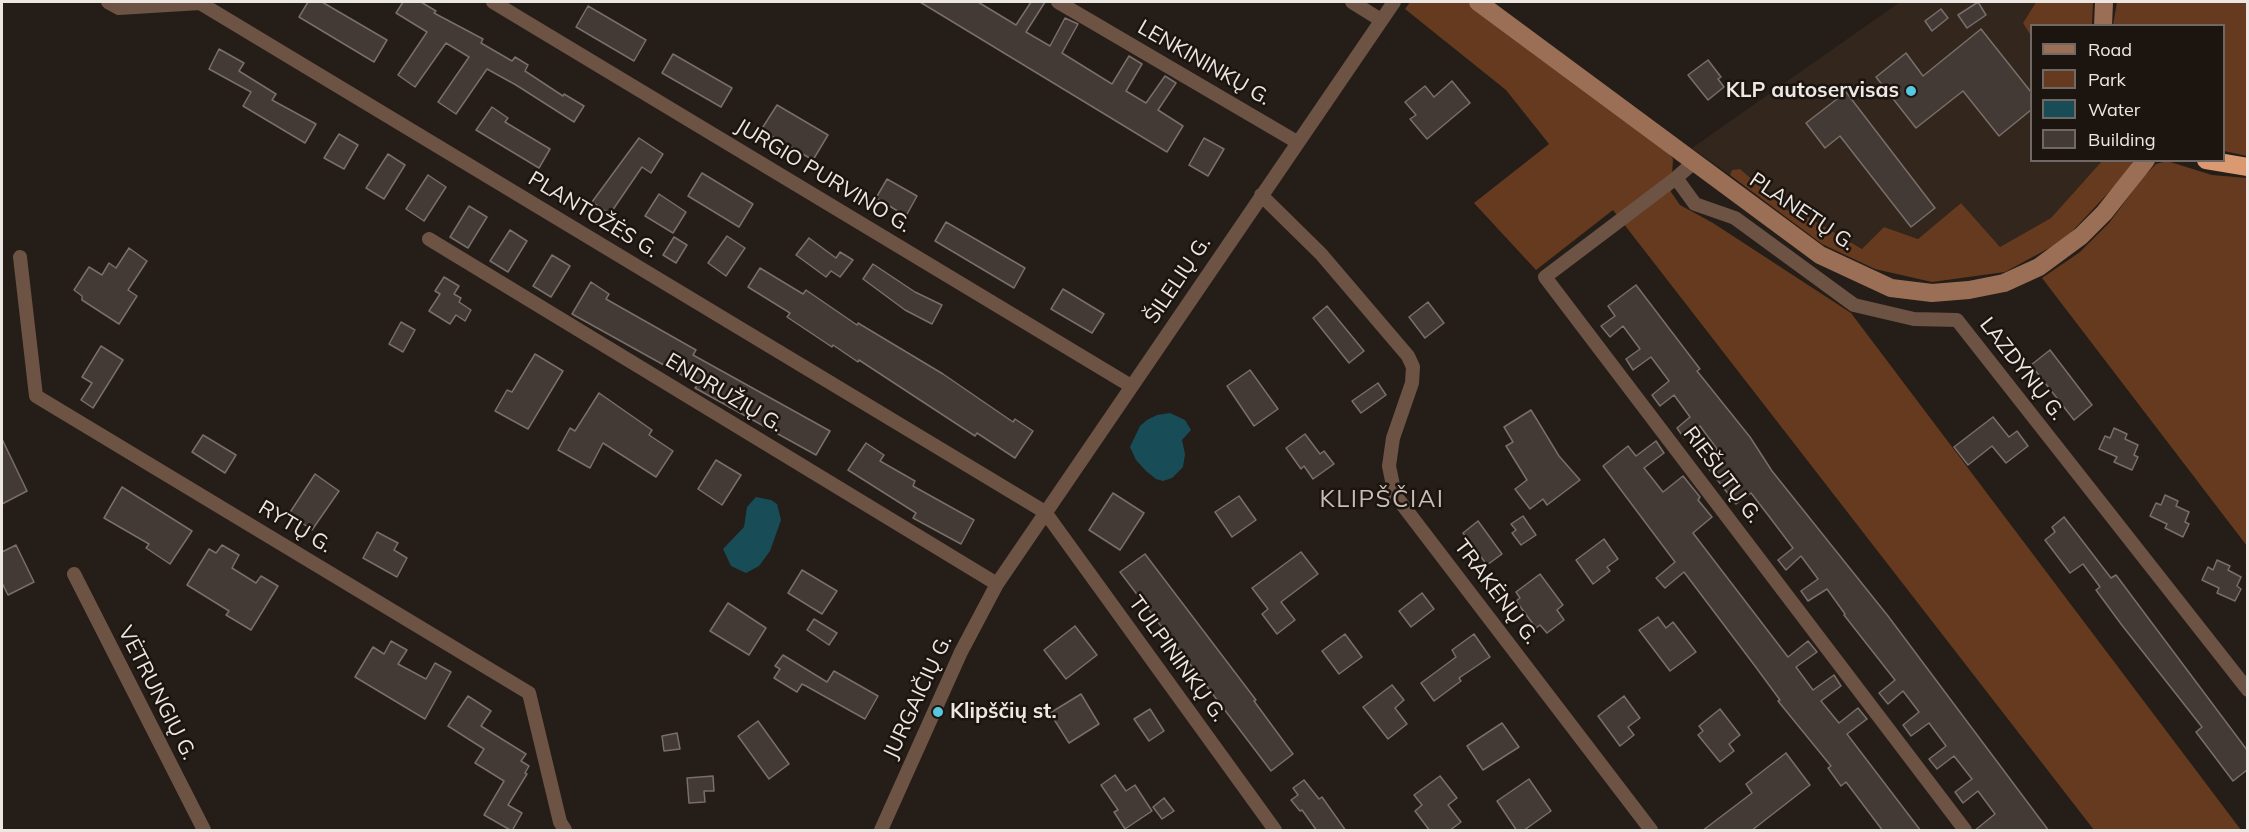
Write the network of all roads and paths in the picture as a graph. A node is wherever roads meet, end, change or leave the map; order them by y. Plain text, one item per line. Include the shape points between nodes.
1 (108, 2) edge
2 (494, 2) edge
3 (1058, 2) edge
4 (1352, 2) edge
5 (1394, 2) edge
6 (1478, 2) edge
7 (2104, 2) edge
8 (1381, 21) junction
9 (2103, 24) edge
10 (1298, 142) junction
11 (2144, 162) edge
12 (2218, 162) edge
13 (1693, 163) junction
14 (2247, 167) edge
15 (1676, 178) junction
16 (1262, 195) junction
17 (429, 239) dead end
18 (20, 257) dead end
19 (1131, 386) junction
20 (1045, 512) junction
21 (74, 574) dead end
22 (997, 584) junction
23 (2247, 690) edge
24 (204, 831) edge
25 (565, 831) edge
26 (881, 831) edge
27 (1275, 831) edge
28 (1652, 831) edge
29 (1965, 831) edge

1 - 20 street, PLANTOŽĖS G. via 119,8 200,3
2 - 19 street, JURGIO PURVINO G.
3 - 10 street, LENKININKŲ G.
4 - 8 street
5 - 8 street, ŠILELIŲ G.
6 - 13 main road, PLANETŲ G.
7 - 9 main road
8 - 10 street, ŠILELIŲ G.
10 - 16 street, ŠILELIŲ G.
11 - 13 main road, PLANETŲ G. via 2104,213 2040,267 2004,283 1932,293 1891,288 1836,265
12 - 14 highway
13 - 15 street
15 - 23 street, LAZDYNŲ G. via 1695,204 1735,218 1854,305 1914,319 1957,320
15 - 29 street, RIEŠUTŲ G. via 1545,277
16 - 19 street, ŠILELIŲ G.
16 - 28 street, TRAKĖNŲ G. via 1321,254 1408,356 1413,367 1389,466 1395,495
17 - 22 street, ENDRUŽIŲ G.
18 - 25 street, RYTŲ G. via 36,396 529,693
19 - 20 street, ŠILELIŲ G.
20 - 22 street, ŠILELIŲ G.
20 - 27 street, TULPININKŲ G.
21 - 24 street, VĖTRUNGIŲ G.
22 - 26 street, JURGAIČIŲ G. via 961,652

